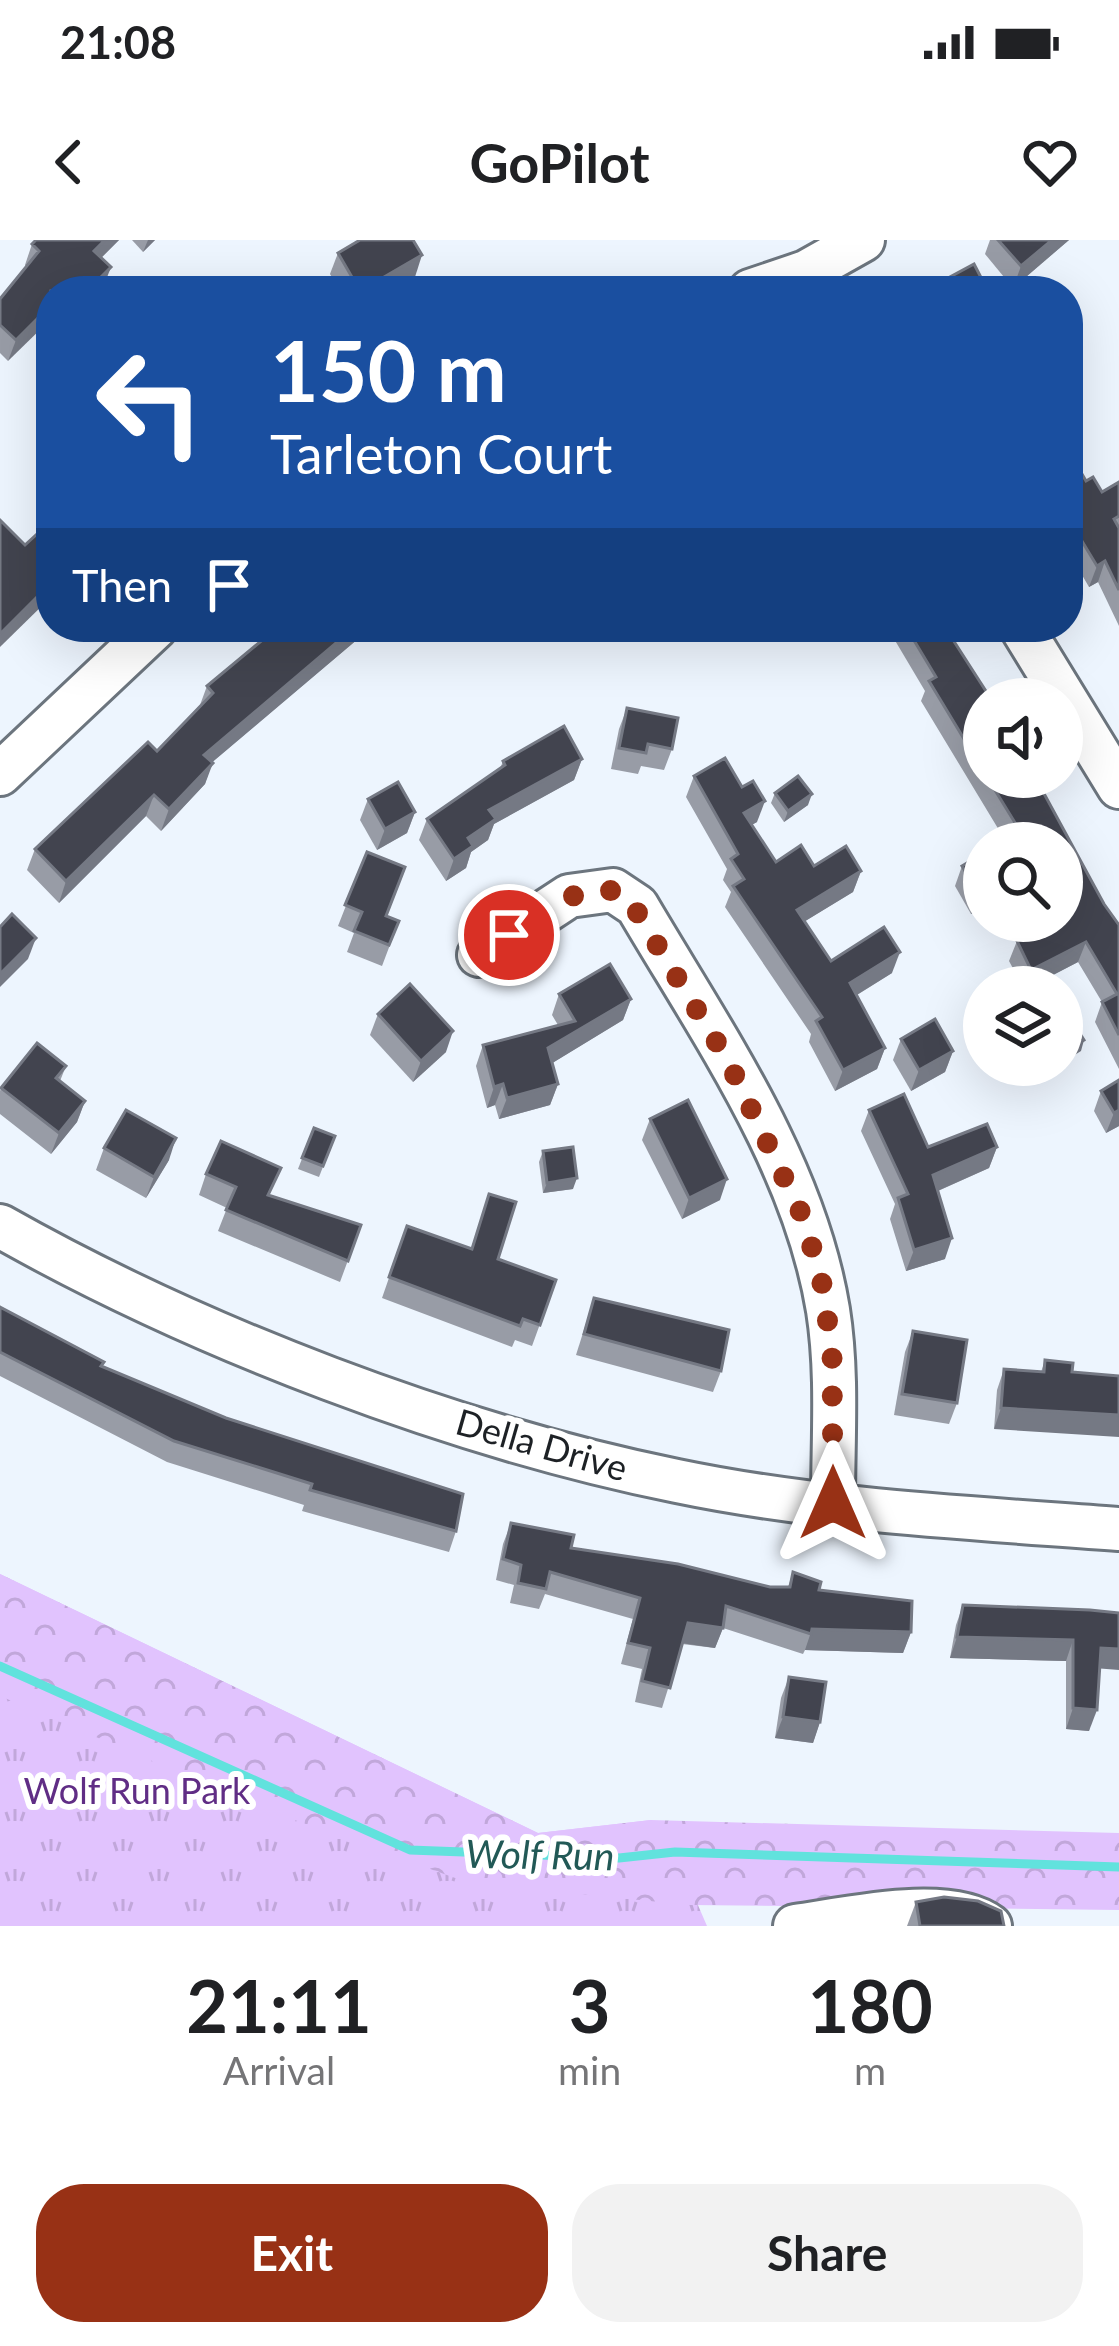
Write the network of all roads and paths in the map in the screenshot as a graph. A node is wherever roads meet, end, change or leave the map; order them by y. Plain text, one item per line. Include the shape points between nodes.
1 (863, 240) edge
2 (818, 276) edge
3 (140, 642) edge
4 (1031, 642) edge
5 (0, 774) edge
6 (1119, 788) edge
7 (479, 955) dead end
8 (0, 1226) edge
9 (833, 1503) junction
10 (1119, 1529) edge
11 (795, 1926) edge
12 (990, 1926) edge

1 - 2 street
3 - 5 street
4 - 6 street
7 - 9 street via 569,896 613,890 637,906 728,1061 802,1215 832,1351
8 - 9 street, Della Drive via 303,1366 442,1415 678,1481
9 - 10 street, Della Drive
11 - 12 street via 971,1912

